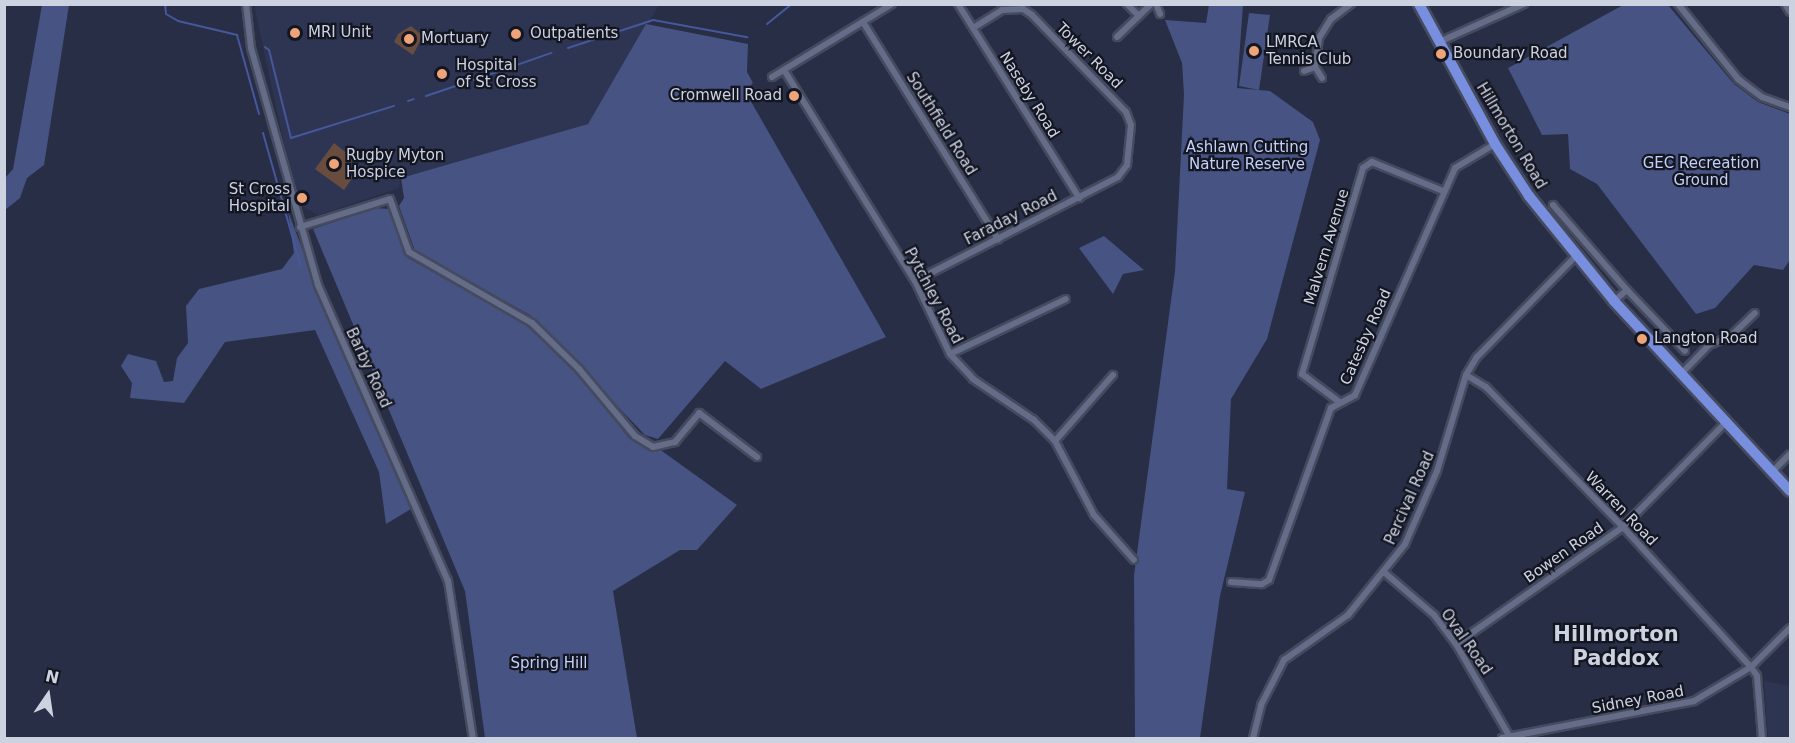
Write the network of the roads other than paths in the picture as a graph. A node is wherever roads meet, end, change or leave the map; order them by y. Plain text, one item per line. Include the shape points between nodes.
1 (246, 4) edge
2 (892, 4) edge
3 (958, 4) edge
4 (1127, 4) edge
5 (1151, 4) edge
6 (1156, 4) edge
7 (1351, 4) edge
8 (1419, 4) edge
9 (1524, 4) edge
10 (1678, 4) edge
11 (1785, 4) edge
12 (1791, 12) edge
13 (1160, 14) dead end
14 (1138, 15) junction
15 (863, 22) junction
16 (974, 28) junction
17 (1117, 37) dead end
18 (1439, 43) junction
19 (1315, 67) junction
20 (784, 70) junction
21 (1304, 71) dead end
22 (772, 78) dead end
23 (1322, 78) dead end
24 (1791, 107) edge
25 (1495, 144) junction
26 (1118, 177) joint
27 (1443, 191) junction
28 (1078, 198) junction
29 (1553, 205) dead end
30 (300, 227) junction
31 (998, 239) junction
32 (1576, 256) junction
33 (915, 281) junction
34 (1627, 290) junction
35 (1066, 299) dead end
36 (1614, 301) junction
37 (1755, 313) dead end
38 (1685, 351) dead end
39 (950, 354) junction
40 (1681, 374) junction
41 (1113, 375) dead end
42 (1466, 375) junction
43 (1338, 401) junction
44 (1727, 421) junction
45 (1055, 441) junction
46 (1791, 454) edge
47 (757, 457) dead end
48 (1772, 472) junction
49 (1791, 491) edge
50 (1623, 527) junction
51 (1134, 560) dead end
52 (1385, 573) junction
53 (1231, 582) dead end
54 (1791, 628) edge
55 (1456, 644) junction
56 (1751, 667) junction
57 (1510, 737) junction
58 (473, 738) edge
59 (1252, 738) edge
60 (1502, 738) edge
61 (1762, 738) edge

1 - 30 street, Barby Road via 251,48
2 - 15 street
3 - 16 street, Naseby Road
4 - 14 street
5 - 14 street
6 - 13 street
7 - 19 street via 1323,30
8 - 18 highway, Hillmorton Road
9 - 18 street
10 - 24 street via 1738,79 1762,97
11 - 12 street
14 - 17 street
15 - 20 street
15 - 31 street, Southfield Road
16 - 26 street, Tower Road via 1002,10 1023,9 1121,106 1131,125 1127,165
16 - 28 street, Naseby Road
18 - 25 highway, Hillmorton Road
19 - 21 street
19 - 23 street
20 - 22 street
20 - 33 street, Pytchley Road
25 - 27 street, Catesby Road via 1455,168
25 - 32 highway, Hillmorton Road
26 - 28 street, Faraday Road
27 - 43 street, Catesby Road via 1354,394
27 - 43 street, Malvern Avenue via 1366,163 1302,374
28 - 31 street, Faraday Road
29 - 34 street
30 - 47 street via 390,199 409,252 532,323 579,369 635,436 652,447 675,442 699,413
30 - 58 street, Barby Road via 318,285 448,581
31 - 33 street, Faraday Road
32 - 36 highway, Hillmorton Road
32 - 42 street, Percival Road via 1493,337
33 - 39 street, Pytchley Road
34 - 36 street
34 - 38 street
35 - 39 street
36 - 40 highway, Hillmorton Road
37 - 40 street via 1731,336 1708,345
39 - 45 street, Pytchley Road via 973,379 1034,420
40 - 44 highway, Hillmorton Road
41 - 45 street
42 - 50 street, Warren Road via 1486,387
42 - 52 street, Percival Road via 1427,497
43 - 53 street, Catesby Road via 1328,413 1269,580 1262,584
44 - 48 highway, Hillmorton Road
44 - 50 street, Bowen Road
45 - 51 street, Pytchley Road via 1094,515
46 - 48 street
48 - 49 highway, Hillmorton Road
50 - 55 street, Bowen Road
50 - 56 street, Warren Road
52 - 55 street, Oval Road via 1434,615
52 - 59 street, Percival Road via 1348,615 1284,660 1261,705
54 - 56 street, Sidney Road
55 - 57 street, Oval Road
56 - 57 street, Sidney Road via 1695,701
56 - 61 street via 1757,676
57 - 60 street, Sidney Road

